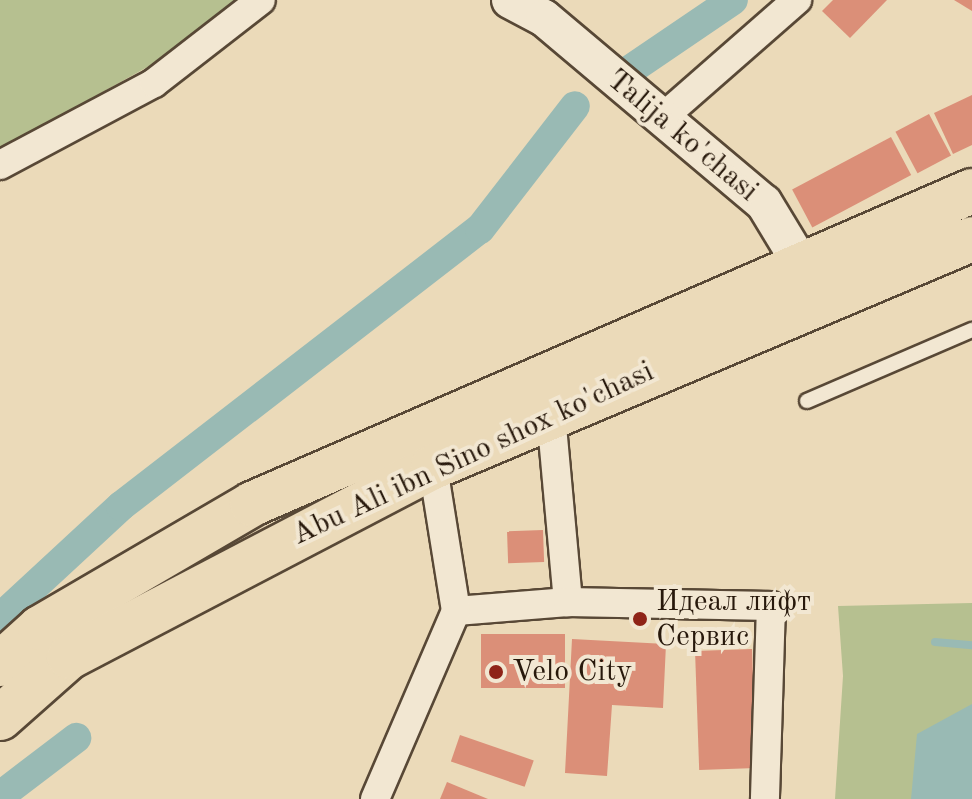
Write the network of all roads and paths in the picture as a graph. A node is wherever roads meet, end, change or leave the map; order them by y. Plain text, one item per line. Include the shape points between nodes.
1 (261, 0) edge
2 (510, 0) edge
3 (797, 0) edge
4 (661, 119) junction
5 (0, 165) edge
6 (972, 191) edge
7 (972, 239) edge
8 (813, 282) junction
9 (972, 330) edge
10 (807, 401) dead end
11 (551, 415) junction
12 (477, 426) junction
13 (433, 467) junction
14 (568, 602) junction
15 (456, 611) junction
16 (0, 664) edge
17 (0, 718) edge
18 (375, 799) edge
19 (765, 799) edge

1 - 5 street via 154,83
2 - 4 street, Talija ko'chasi via 544,18
3 - 4 street
4 - 8 street, Talija ko'chasi via 764,203
6 - 8 main road, Abu Ali ibn Sino shox ko'chasi
7 - 8 main road, Abu Ali ibn Sino shox ko'chasi
8 - 11 main road, Abu Ali ibn Sino shox ko'chasi
8 - 12 main road, Abu Ali ibn Sino shox ko'chasi
9 - 10 lane
11 - 12 main road, Abu Ali ibn Sino shox ko'chasi
11 - 14 street
12 - 13 main road, Abu Ali ibn Sino shox ko'chasi
12 - 16 main road, Abu Ali ibn Sino shox ko'chasi via 252,504 40,628
13 - 15 street
13 - 17 main road, Abu Ali ibn Sino shox ko'chasi via 69,657
14 - 15 street
14 - 19 street via 771,606
15 - 18 street

